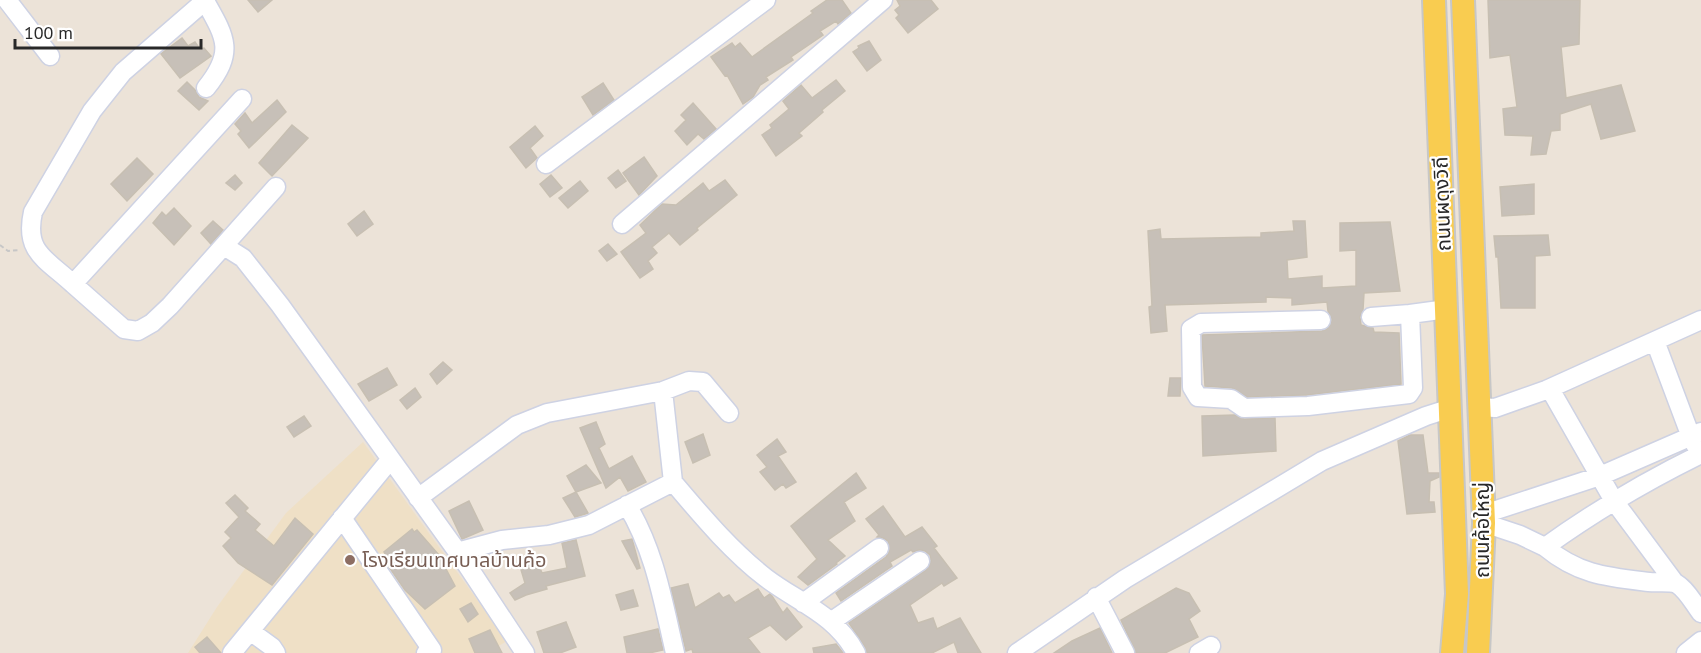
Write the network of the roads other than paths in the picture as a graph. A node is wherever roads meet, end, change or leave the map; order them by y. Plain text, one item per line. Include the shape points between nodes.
1 (7, 0) edge
2 (205, 0) edge
3 (766, 0) edge
4 (883, 0) edge
5 (1434, 0) edge
6 (1463, 0) edge
7 (50, 56) dead end
8 (206, 88) dead end
9 (242, 99) dead end
10 (546, 164) dead end
11 (276, 187) dead end
12 (622, 224) dead end
13 (224, 246) junction
14 (73, 284) junction
15 (1447, 309) junction
16 (1410, 314) junction
17 (1371, 317) dead end
18 (1321, 320) dead end
19 (1701, 320) edge
20 (1655, 341) junction
21 (1550, 389) junction
22 (663, 391) junction
23 (1479, 407) junction
24 (1451, 408) junction
25 (729, 413) dead end
26 (1696, 435) edge
27 (1701, 454) edge
28 (390, 460) junction
29 (1600, 476) junction
30 (673, 482) junction
31 (418, 498) junction
32 (1614, 501) junction
33 (627, 505) junction
34 (342, 518) junction
35 (1484, 519) junction
36 (1545, 547) junction
37 (879, 548) dead end
38 (457, 552) junction
39 (920, 561) dead end
40 (1675, 583) junction
41 (1096, 597) junction
42 (803, 603) junction
43 (1701, 613) edge
44 (832, 621) junction
45 (250, 631) junction
46 (1701, 641) edge
47 (231, 653) edge
48 (276, 653) edge
49 (426, 653) edge
50 (525, 653) edge
51 (675, 653) edge
52 (856, 653) edge
53 (1017, 653) edge
54 (1125, 653) edge
55 (1452, 653) edge
56 (1478, 653) edge
57 (1686, 653) edge

1 - 7 street
2 - 8 street via 225,41 224,61
2 - 14 street via 123,72 92,111 33,212 29,229 33,248
3 - 10 street
4 - 12 street
5 - 15 main road, ถนนผดุงวิถี
6 - 23 main road, ถนนผดุงวิถี
9 - 14 street
11 - 13 street
13 - 14 street via 170,306 138,331 124,329
13 - 28 street via 243,258 280,305
15 - 16 street
15 - 24 main road, ถนนผดุงวิถี
16 - 17 street
16 - 18 street via 1413,388 1409,394 1308,406 1244,408 1231,399 1203,399 1194,392 1191,329 1195,325
19 - 20 street
20 - 21 street
20 - 26 street
21 - 23 street via 1495,408
21 - 29 street
22 - 25 street via 689,381 703,382
22 - 30 street
22 - 31 street via 547,413 517,426
23 - 35 main road, ถนนค้อใหญ่
24 - 41 street via 1322,461
24 - 55 main road, ถนนค้อใหญ่ via 1457,594
26 - 27 street
26 - 29 street
27 - 32 street
28 - 31 street
28 - 34 street
29 - 32 street
29 - 35 street
30 - 33 street
30 - 42 street via 728,546
31 - 38 street
32 - 36 street
32 - 40 street
33 - 38 street via 589,525
33 - 51 street via 650,551
34 - 45 street
34 - 49 street via 432,650
35 - 36 street
35 - 56 main road, ถนนค้อใหญ่
36 - 40 street via 1587,573
37 - 42 street
38 - 50 street
39 - 44 street
40 - 43 street
41 - 53 street
41 - 54 street
42 - 44 street
44 - 52 street
45 - 47 street
45 - 48 street
46 - 57 street

